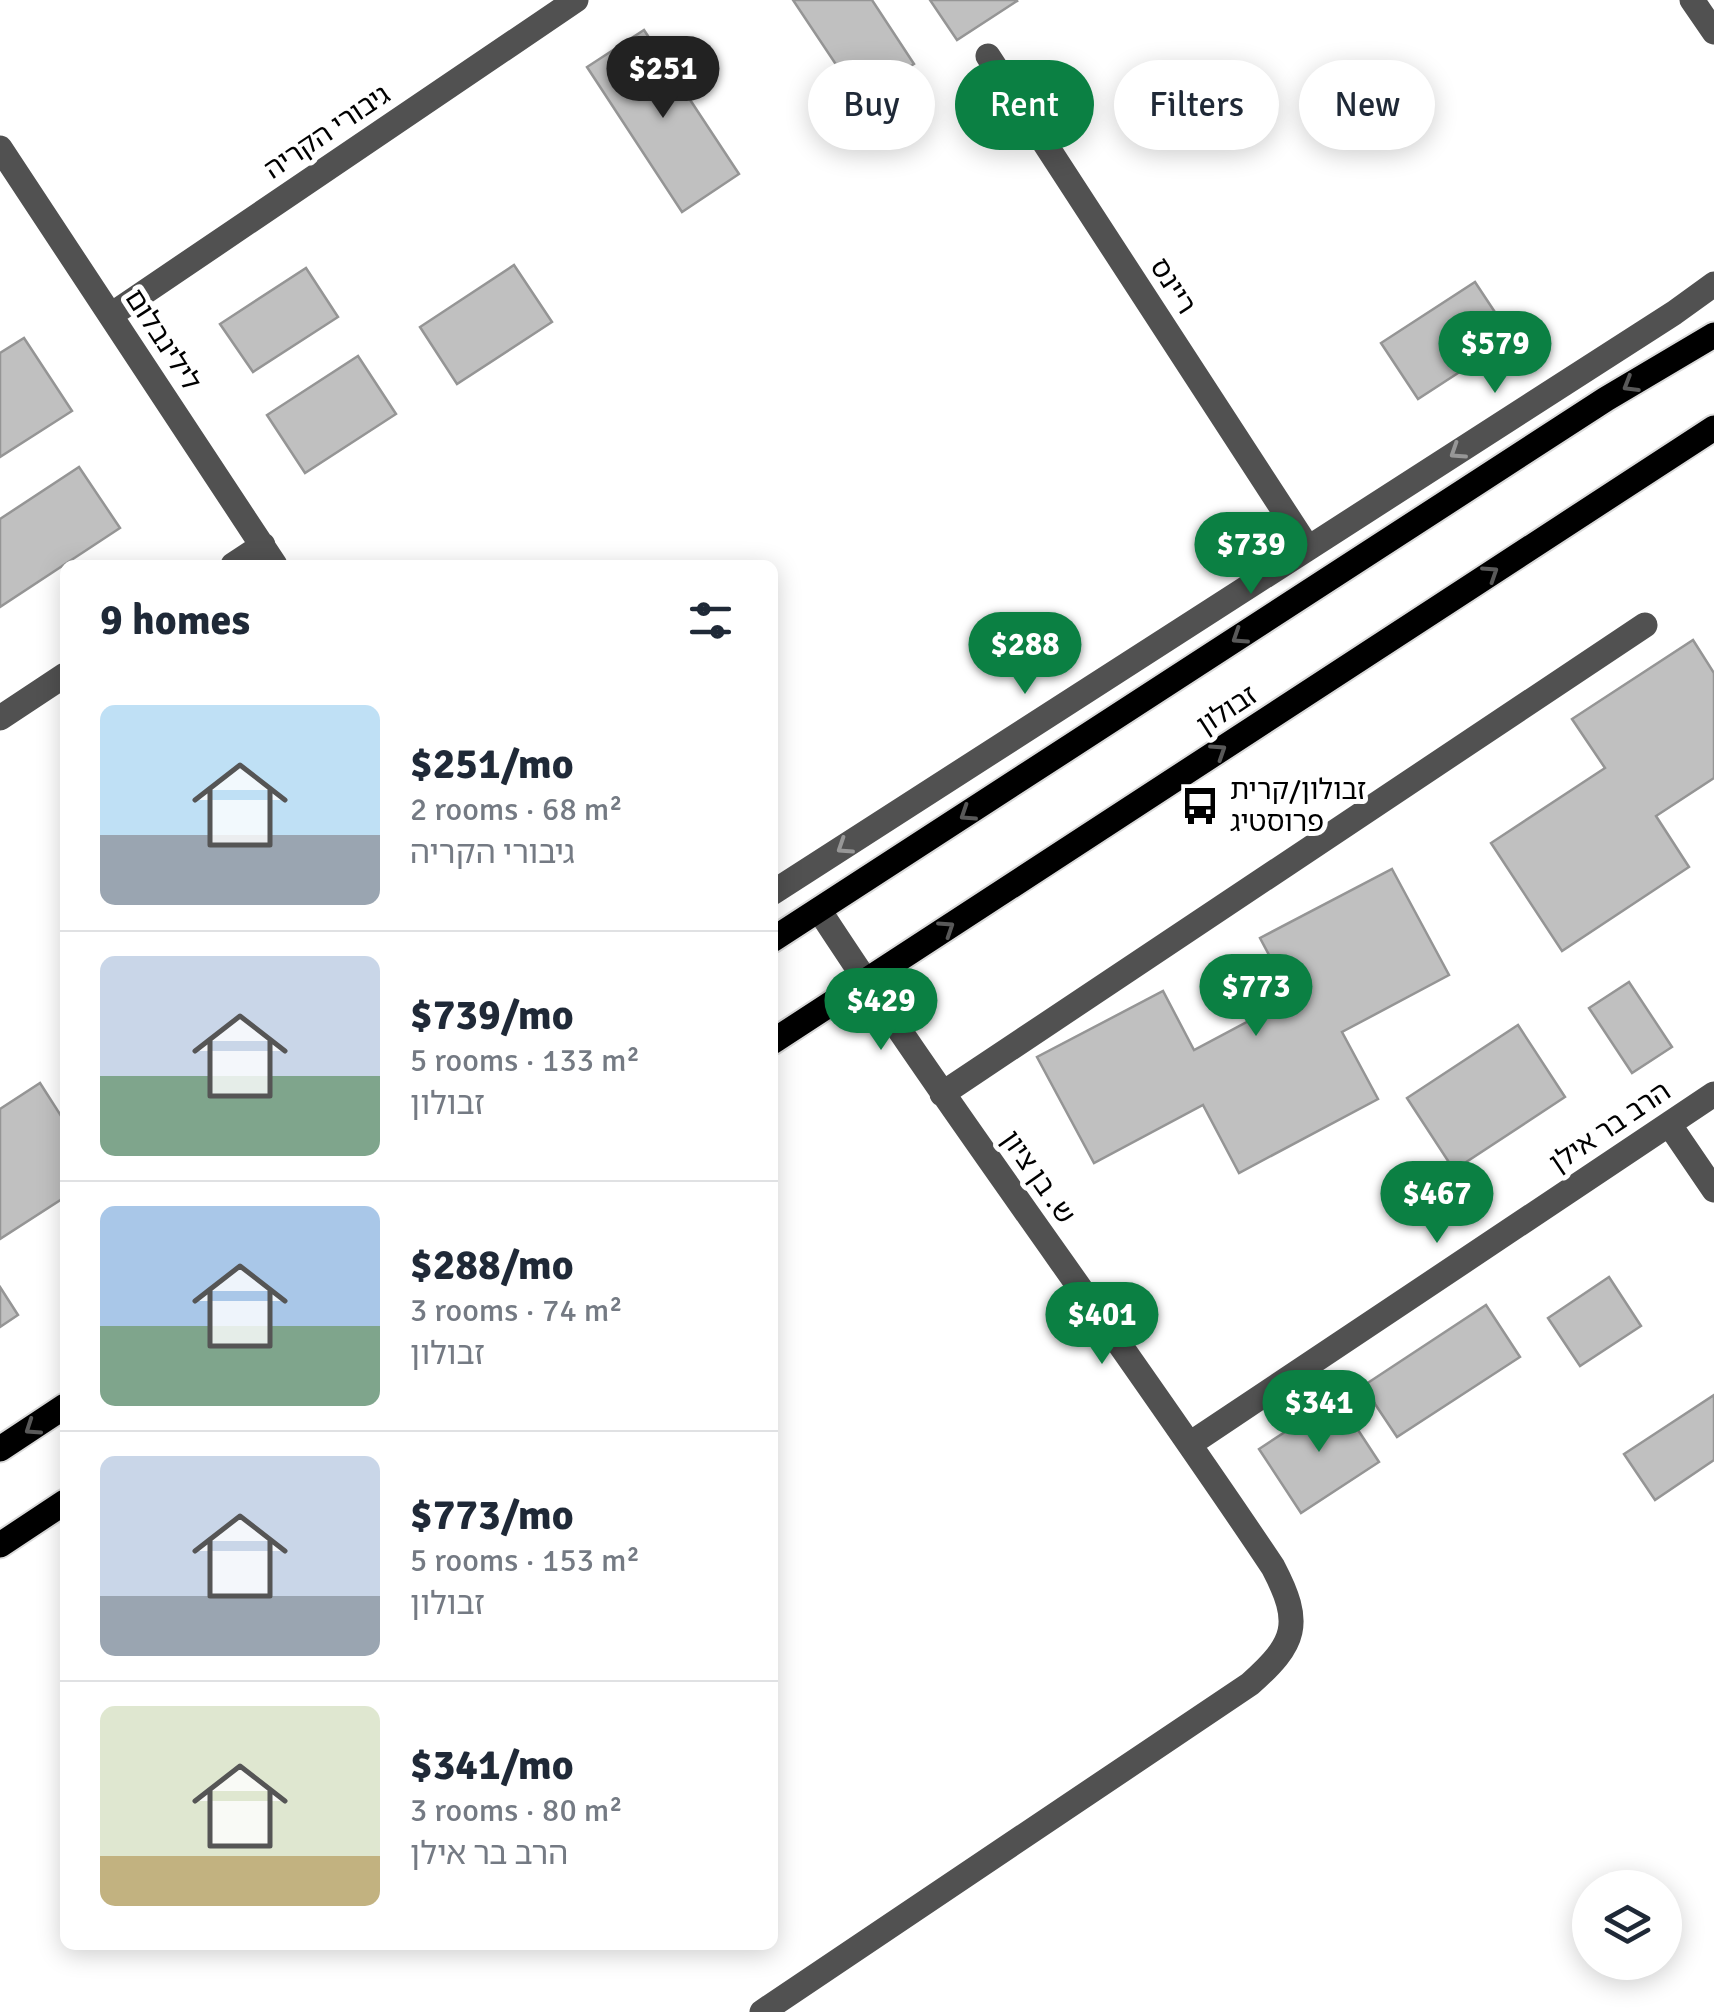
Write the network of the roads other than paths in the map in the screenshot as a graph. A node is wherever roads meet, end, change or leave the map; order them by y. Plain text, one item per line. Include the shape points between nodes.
1 (576, 0) edge
2 (1692, 0) edge
3 (1714, 32) edge
4 (988, 56) dead end
5 (0, 148) edge
6 (1714, 284) edge
7 (111, 314) junction
8 (1714, 335) edge
9 (1714, 428) edge
10 (1308, 548) junction
11 (269, 555) edge
12 (1645, 625) dead end
13 (60, 678) edge
14 (0, 718) edge
15 (778, 889) edge
16 (818, 910) junction
17 (778, 936) edge
18 (865, 981) junction
19 (778, 1038) edge
20 (942, 1094) junction
21 (1714, 1094) edge
22 (1669, 1124) junction
23 (1714, 1190) edge
24 (60, 1409) edge
25 (1190, 1444) junction
26 (0, 1449) edge
27 (60, 1505) edge
28 (0, 1545) edge
29 (762, 2012) edge

1 - 7 street, גיבורי הקריה
2 - 3 street
4 - 10 street, ריינס
5 - 7 street, לילינבלום
6 -> 10 street
7 - 11 street, לילינבלום
8 -> 16 main road, זבולון
18 -> 9 main road, זבולון
10 -> 15 street
12 - 20 street
13 - 14 street
16 - 17 main road, זבולון
16 - 18 street, ש. בן ציון
18 - 19 main road, זבולון
18 - 20 street, ש. בן ציון
20 - 25 street, ש. בן ציון
21 - 22 street, הרב בר אילן
22 - 23 street
22 - 25 street, הרב בר אילן
24 -> 26 main road
25 - 29 street, ש. בן ציון via 1283,1586 1290,1634 1280,1656 1250,1684
27 - 28 main road

